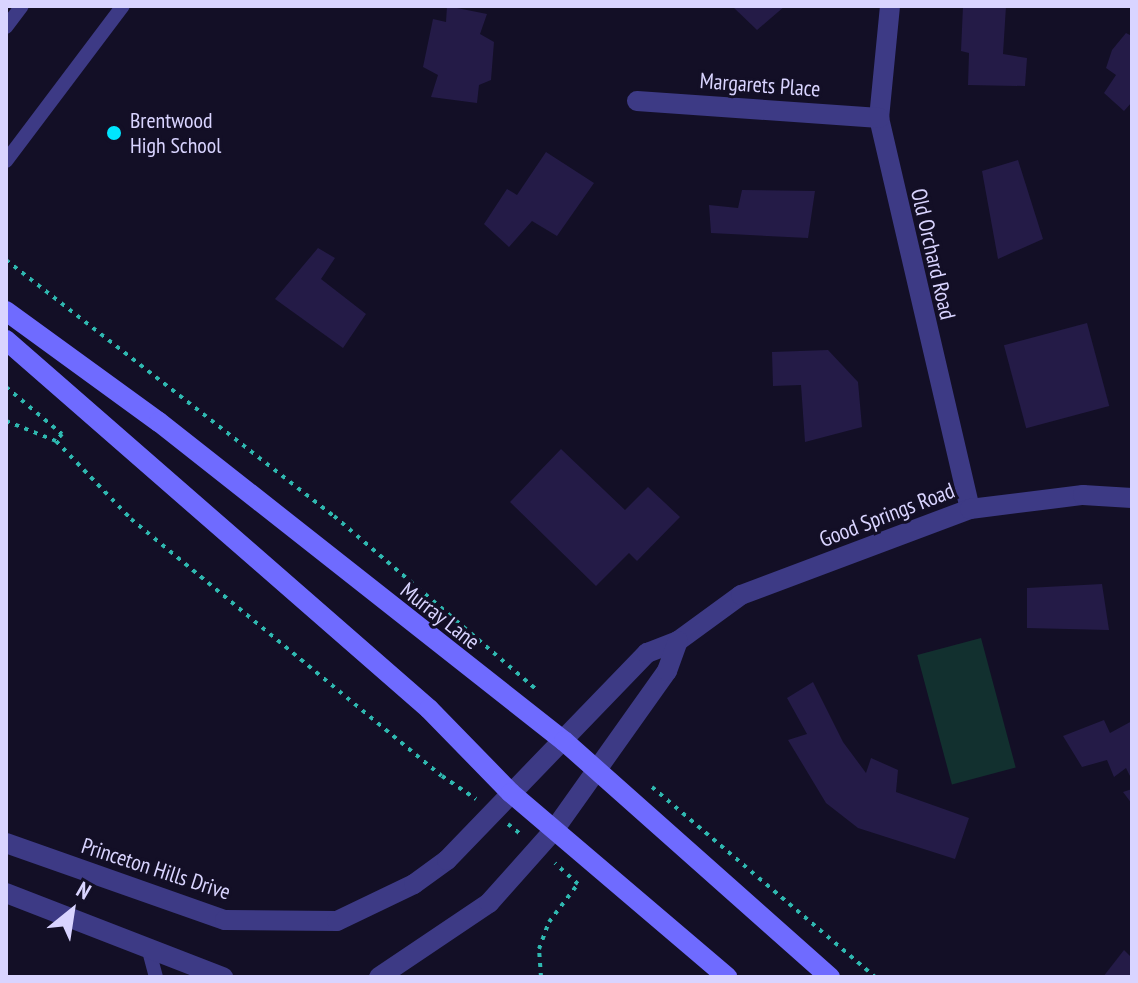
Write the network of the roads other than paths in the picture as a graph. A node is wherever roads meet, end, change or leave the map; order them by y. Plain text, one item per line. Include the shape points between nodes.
1 (22, 6) edge
2 (123, 6) edge
3 (890, 6) edge
4 (6, 27) edge
5 (637, 101) dead end
6 (879, 118) junction
7 (6, 161) edge
8 (6, 311) edge
9 (6, 340) edge
10 (1132, 498) edge
11 (970, 509) junction
12 (678, 641) junction
13 (564, 741) junction
14 (596, 771) junction
15 (511, 793) junction
16 (554, 830) junction
17 (6, 843) edge
18 (6, 893) edge
19 (149, 951) junction
20 (156, 977) edge
21 (223, 977) edge
22 (379, 977) edge
23 (727, 977) edge
24 (830, 977) edge

1 - 4 lane
2 - 7 lane
3 - 6 street, Old Orchard Road
5 - 6 street, Margarets Place
6 - 11 street, Old Orchard Road
8 - 13 main road, Murray Lane via 197,451
9 - 15 main road via 429,709
10 - 11 street, Good Springs Road via 1083,495
11 - 12 street, Good Springs Road via 741,595
12 - 13 street, Good Springs Road via 647,653
12 - 14 street via 667,671
13 - 14 main road, Murray Lane
13 - 15 street, Princeton Hills Drive
14 - 16 street
14 - 24 main road, Murray Lane
15 - 16 main road
15 - 17 street, Princeton Hills Drive via 436,868 337,921 225,920
16 - 22 street via 489,903
16 - 23 main road
18 - 19 street
19 - 20 lane
19 - 21 street

